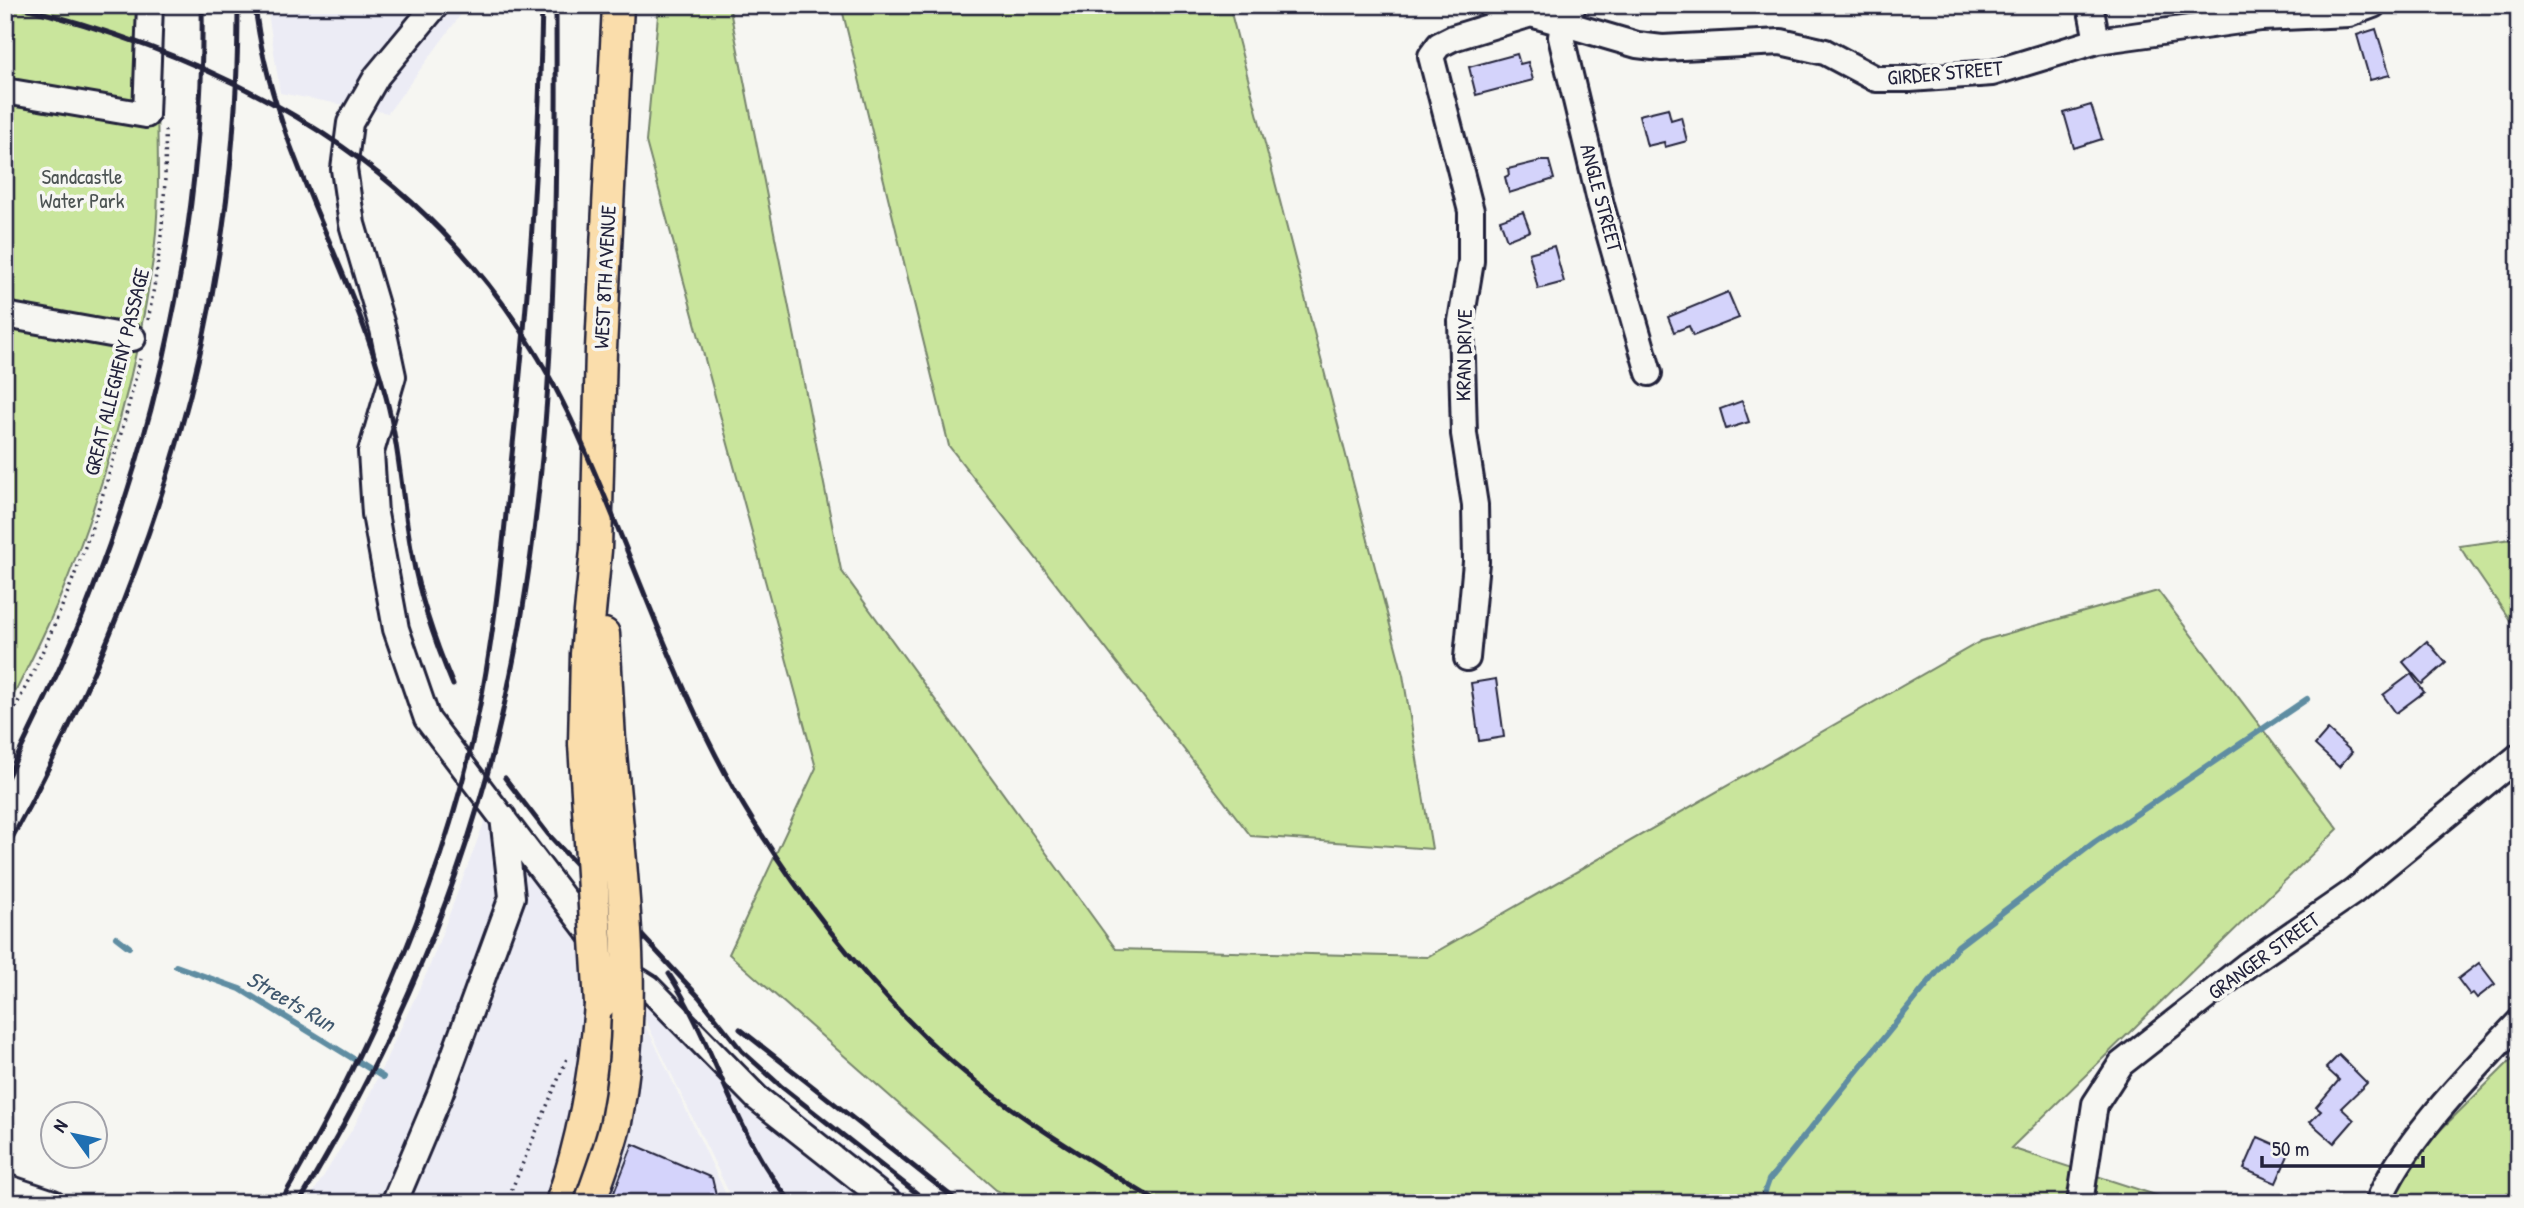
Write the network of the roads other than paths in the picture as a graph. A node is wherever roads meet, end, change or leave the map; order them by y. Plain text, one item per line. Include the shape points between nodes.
1 (150, 5) edge
2 (436, 5) edge
3 (618, 5) edge
4 (2090, 5) edge
5 (2373, 5) edge
6 (1569, 14) edge
7 (2097, 41) junction
8 (5, 90) edge
9 (5, 315) edge
10 (141, 338) road end
11 (1649, 373) dead end
12 (1467, 658) dead end
13 (597, 742) junction
14 (2519, 756) edge
15 (503, 817) junction
16 (615, 965) junction
17 (2519, 1022) edge
18 (5, 1187) edge
19 (2081, 1201) edge
20 (52, 1203) edge
21 (394, 1203) edge
22 (561, 1203) edge
23 (573, 1203) edge
24 (590, 1203) edge
25 (890, 1203) edge
26 (2378, 1203) edge

1 - 8 street via 155,115
2 - 15 street via 377,76 350,123 344,169 352,224 393,376 370,452 375,514 396,629 427,719
3 - 13 main road, WEST 8TH AVENUE via 596,550 586,654
4 - 7 street
5 - 7 street, GIRDER STREET via 2348,14 2261,18
6 - 7 street, GIRDER STREET via 1637,45 1781,42 1825,52 1876,79 1992,73
6 - 11 street, ANGLE STREET via 1561,37 1601,205
6 - 12 street, KRAN DRIVE via 1531,14 1453,38 1431,56 1471,211 1471,261 1461,321 1464,434 1475,505 1476,562
9 - 10 street
13 - 22 main road, bridge via 597,1058 579,1148
13 - 24 main road, bridge via 629,970 627,1042 615,1124
14 - 19 street, GRANGER STREET via 2353,891 2247,965 2121,1065 2095,1104
15 - 16 street
15 - 21 street via 512,897 440,1094
16 - 23 street via 602,1093
16 - 25 street via 648,987 757,1098
17 - 26 street via 2408,1149 2389,1174
18 - 20 street

